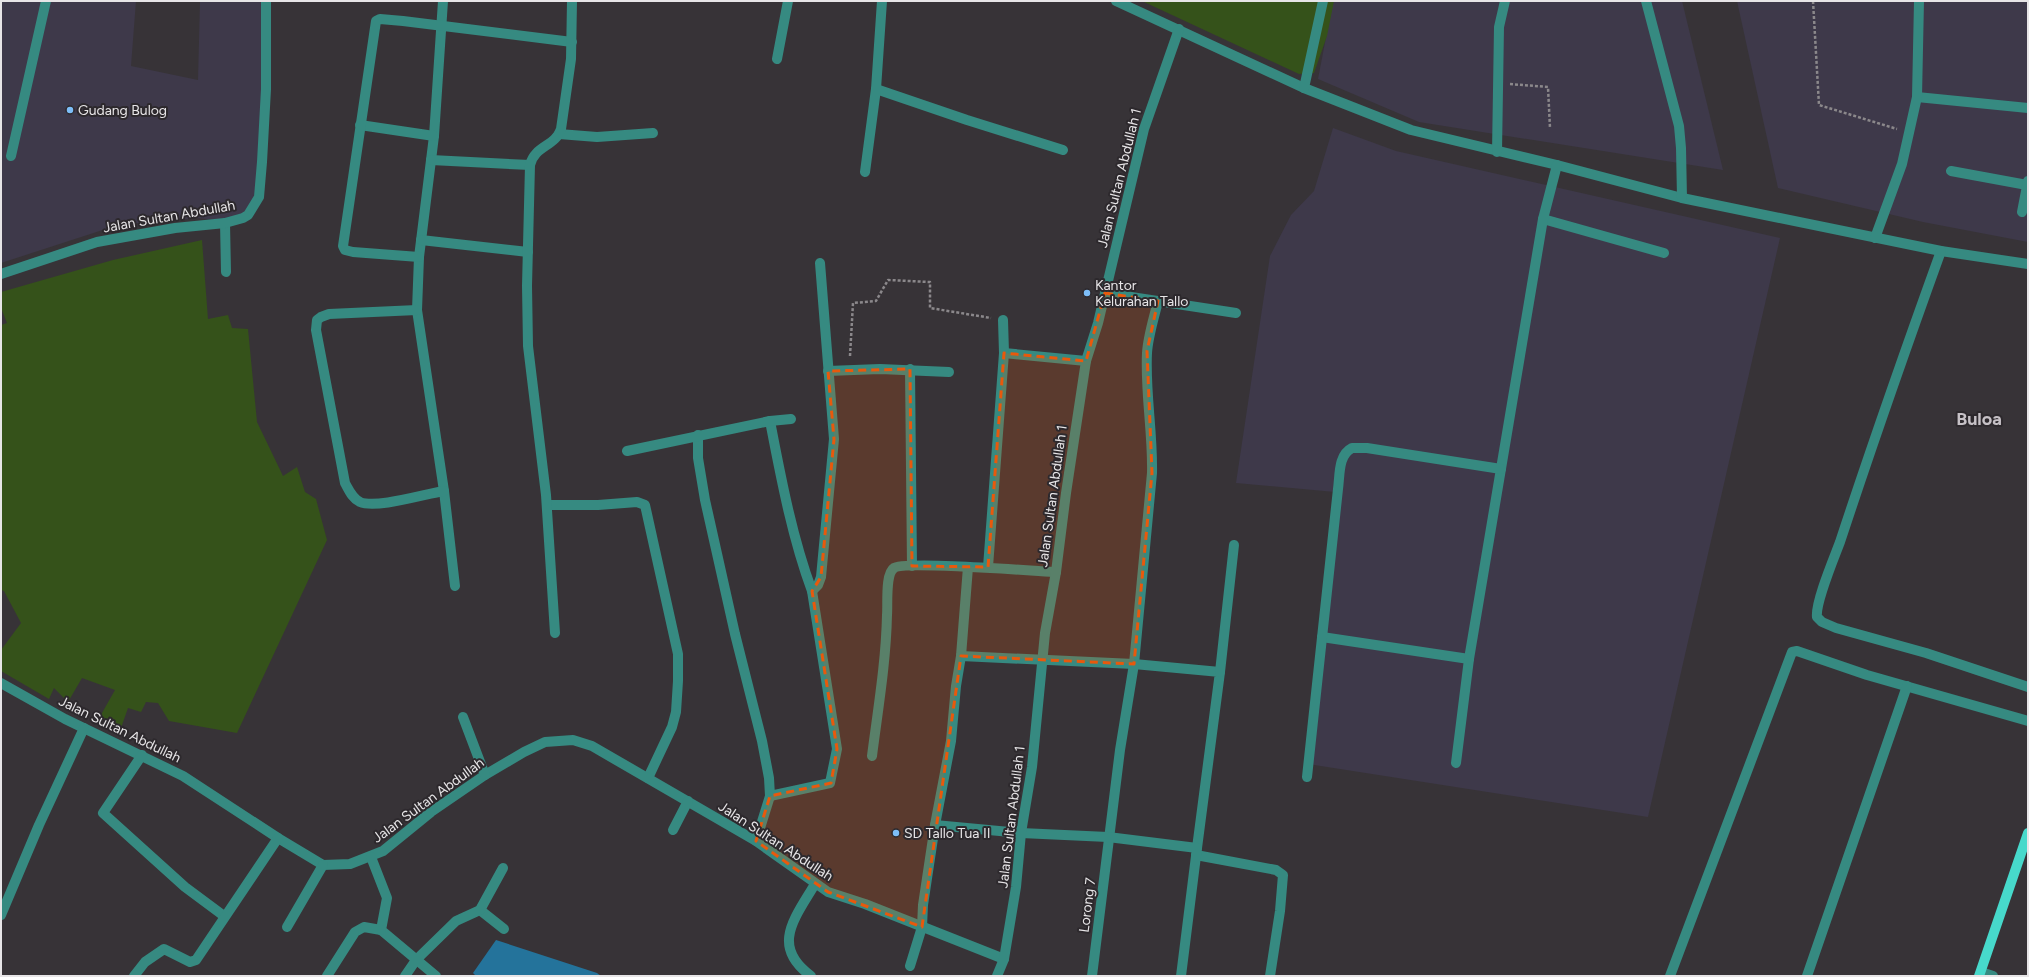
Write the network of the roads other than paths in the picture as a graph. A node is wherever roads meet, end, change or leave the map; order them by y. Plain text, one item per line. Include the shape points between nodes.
1 (46, 1) edge
2 (266, 1) edge
3 (443, 1) edge
4 (572, 1) edge
5 (788, 1) edge
6 (882, 1) edge
7 (1116, 1) edge
8 (1323, 1) edge
9 (1505, 1) edge
10 (1646, 1) edge
11 (1919, 1) edge
12 (442, 27) junction
13 (1179, 29) junction
14 (572, 42) junction
15 (777, 59) dead end
16 (1304, 88) junction
17 (876, 89) junction
18 (1917, 96) junction
19 (2028, 108) edge
20 (360, 125) junction
21 (653, 133) dead end
22 (559, 134) junction
23 (434, 136) junction
24 (1063, 150) dead end
25 (1497, 152) junction
26 (11, 156) dead end
27 (431, 160) junction
28 (1557, 165) junction
29 (530, 166) junction
30 (1951, 171) dead end
31 (865, 172) dead end
32 (2028, 183) edge
33 (1682, 198) junction
34 (2022, 212) dead end
35 (1543, 218) junction
36 (225, 223) junction
37 (1875, 238) junction
38 (421, 240) junction
39 (1941, 251) junction
40 (528, 252) junction
41 (1664, 252) dead end
42 (419, 257) junction
43 (820, 263) dead end
44 (2028, 264) edge
45 (226, 272) dead end
46 (1, 274) edge
47 (1105, 293) junction
48 (1158, 301) junction
49 (417, 310) junction
50 (1236, 313) dead end
51 (1003, 320) road end
52 (1004, 353) junction
53 (1086, 361) junction
54 (910, 369) junction
55 (828, 371) junction
56 (949, 372) dead end
57 (791, 419) dead end
58 (770, 421) junction
59 (698, 435) junction
60 (627, 451) dead end
61 (1501, 470) junction
62 (444, 491) junction
63 (547, 505) junction
64 (1234, 545) dead end
65 (912, 566) junction
66 (968, 567) junction
67 (988, 567) junction
68 (1056, 572) junction
69 (455, 586) dead end
70 (812, 591) junction
71 (556, 633) dead end
72 (1322, 637) junction
73 (961, 656) junction
74 (1469, 659) junction
75 (1042, 660) junction
76 (1134, 664) junction
77 (1220, 672) junction
78 (1, 683) edge
79 (1907, 686) junction
80 (2028, 687) edge
81 (463, 717) dead end
82 (2028, 720) edge
83 (84, 728) junction
84 (142, 755) junction
85 (872, 756) dead end
86 (1456, 763) dead end
87 (486, 775) junction
88 (1307, 777) dead end
89 (648, 778) junction
90 (770, 796) junction
91 (688, 801) junction
92 (935, 825) junction
93 (673, 830) dead end
94 (1021, 833) junction
95 (2028, 833) edge
96 (1108, 837) junction
97 (278, 838) junction
98 (756, 841) junction
99 (1197, 851) junction
100 (371, 857) junction
101 (323, 865) junction
102 (503, 868) dead end
103 (815, 884) junction
104 (480, 910) junction
105 (1, 915) edge
106 (224, 916) junction
107 (287, 927) dead end
108 (922, 927) junction
109 (504, 929) dead end
110 (381, 930) junction
111 (1004, 959) junction
112 (416, 960) junction
113 (910, 966) dead end
114 (1980, 974) edge
115 (134, 976) edge
116 (327, 976) edge
117 (405, 976) edge
118 (436, 976) edge
119 (811, 976) edge
120 (997, 976) edge
121 (1092, 976) edge
122 (1181, 976) edge
123 (1270, 976) edge
124 (1670, 976) edge
125 (1808, 976) edge
126 (1993, 976) edge

1 - 26 street
2 - 36 street, Jalan Sultan Abdullah via 266,89 259,197 248,215
3 - 12 street
4 - 14 street
5 - 15 street
6 - 17 street
7 - 13 street
8 - 16 street
9 - 25 street via 1498,27
10 - 33 street via 1679,126
11 - 18 street
12 - 14 street
12 - 20 street via 403,20 376,21
12 - 23 street
13 - 16 street
13 - 47 street, Jalan Sultan Abdullah 1 via 1144,129
14 - 22 street
16 - 25 street via 1411,130
17 - 24 street
17 - 31 street
18 - 19 street
18 - 37 street via 1902,164
20 - 23 street
20 - 42 street via 343,246 345,250 353,252
21 - 22 street via 597,137
22 - 29 street via 554,141 535,153
23 - 27 street
25 - 28 street
27 - 29 street
27 - 38 street
28 - 33 street
28 - 35 street
29 - 40 street
30 - 32 street
32 - 34 street
33 - 37 street
35 - 41 street
35 - 61 street
36 - 45 street
36 - 46 street, Jalan Sultan Abdullah via 175,228 97,242
37 - 39 street
38 - 40 street
38 - 42 street
39 - 44 street
39 - 80 street via 1822,594 1817,617 1836,628 1926,653
40 - 63 street via 528,346
42 - 49 street
43 - 55 street
47 - 48 street
47 - 53 street, Jalan Sultan Abdullah 1
48 - 50 street
48 - 76 street, Lorong 7 via 1147,351 1146,382 1153,447 1152,473
49 - 62 street
49 - 62 street via 329,314 317,320 316,330 345,483 352,495 359,501 371,505
51 - 52 street
52 - 53 street
52 - 67 street
53 - 68 street, Jalan Sultan Abdullah 1
54 - 55 street
54 - 56 street
54 - 65 street
55 - 70 street via 834,439 821,577
57 - 58 street
58 - 59 street
58 - 70 street via 786,498
59 - 60 street
59 - 90 street via 698,458 705,500 762,741
61 - 72 street via 1367,448 1348,450 1342,460
61 - 74 street
62 - 69 street
63 - 71 street
63 - 89 street via 637,502 645,505 647,510 678,654 676,712 672,727
64 - 77 street
65 - 66 street
65 - 85 street via 895,566 889,576 886,638
66 - 67 street
66 - 73 street
67 - 68 street
68 - 75 street, Jalan Sultan Abdullah 1
70 - 90 street via 837,754 830,783
72 - 74 street
72 - 88 street
73 - 75 street
73 - 92 street via 951,741
74 - 86 street
75 - 76 street
75 - 94 street, Jalan Sultan Abdullah 1 via 1032,767
76 - 77 street
76 - 96 street, Lorong 7
77 - 99 street
78 - 83 street, Jalan Sultan Abdullah
79 - 82 street
79 - 124 street via 1797,651 1791,653
79 - 125 street
81 - 87 street
83 - 84 street, Jalan Sultan Abdullah
83 - 105 street
84 - 97 street, Jalan Sultan Abdullah via 182,776
84 - 106 street via 103,813 185,887
87 - 89 street, Jalan Sultan Abdullah via 545,742 573,740 592,746
87 - 100 street, Jalan Sultan Abdullah via 431,812 396,842
89 - 91 street, Jalan Sultan Abdullah
90 - 98 street
91 - 93 street
91 - 98 street, Jalan Sultan Abdullah
92 - 94 street
92 - 108 street
94 - 96 street
94 - 111 street, Jalan Sultan Abdullah 1 via 1016,887
95 - 114 main road
96 - 99 street
96 - 121 street, Lorong 7
97 - 101 street, Jalan Sultan Abdullah
97 - 106 street
98 - 103 street, Jalan Sultan Abdullah
99 - 122 street
99 - 123 street via 1276,870 1283,875
100 - 101 street, Jalan Sultan Abdullah via 350,864
100 - 110 street via 387,898
101 - 107 street
102 - 104 street
103 - 108 street, Jalan Sultan Abdullah via 828,892
103 - 119 street via 790,930 789,941 791,957
104 - 109 street
104 - 112 street via 456,921
106 - 115 street via 196,960 190,962 164,949 145,962
108 - 111 street, Jalan Sultan Abdullah
108 - 113 street
110 - 112 street
110 - 116 street via 364,927 355,932
111 - 120 street, Jalan Sultan Abdullah 1
112 - 117 street
112 - 118 street
114 - 126 street

